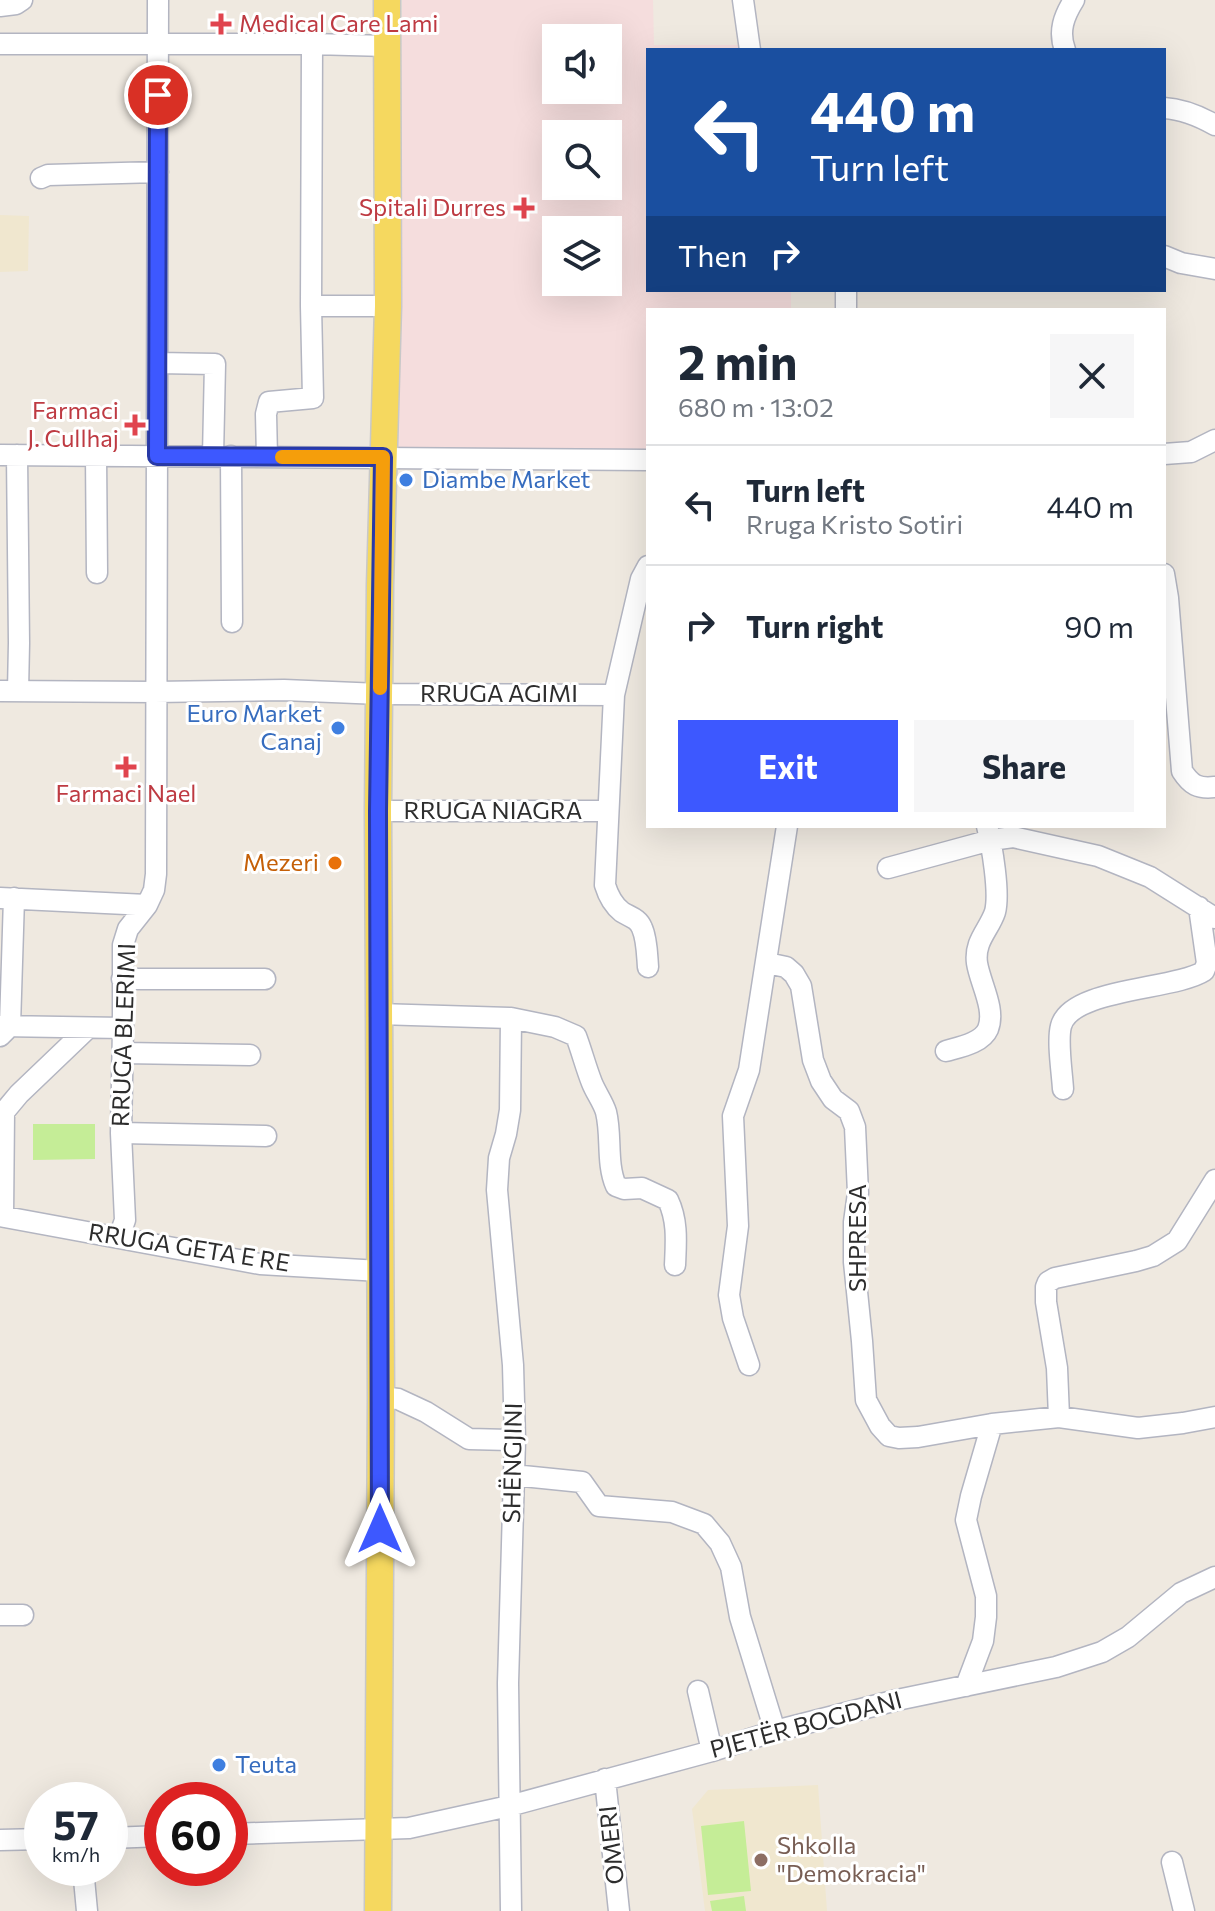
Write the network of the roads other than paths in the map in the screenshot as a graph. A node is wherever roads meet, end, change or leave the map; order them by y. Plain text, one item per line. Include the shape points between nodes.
1 (22, 0) edge
2 (158, 0) edge
3 (387, 0) edge
4 (743, 0) edge
5 (1074, 0) edge
6 (0, 6) edge
7 (0, 44) edge
8 (158, 44) junction
9 (312, 44) junction
10 (387, 46) junction
11 (750, 48) edge
12 (1064, 48) edge
13 (1166, 108) edge
14 (1215, 125) edge
15 (158, 172) junction
16 (41, 178) dead end
17 (1166, 257) edge
18 (1215, 269) edge
19 (311, 306) junction
20 (388, 306) junction
21 (158, 363) junction
22 (1215, 440) edge
23 (1191, 452) junction
24 (1166, 454) edge
25 (9, 455) edge
26 (96, 455) junction
27 (157, 456) junction
28 (222, 456) junction
29 (267, 457) junction
30 (383, 457) junction
31 (1215, 459) edge
32 (646, 460) edge
33 (646, 570) edge
34 (97, 573) dead end
35 (1166, 586) edge
36 (232, 622) dead end
37 (10, 627) edge
38 (9, 691) edge
39 (155, 692) junction
40 (380, 694) junction
41 (614, 695) junction
42 (1215, 787) edge
43 (378, 811) junction
44 (608, 811) junction
45 (787, 828) edge
46 (989, 833) edge
47 (888, 868) dead end
48 (7, 898) edge
49 (147, 905) junction
50 (1207, 913) edge
51 (767, 963) junction
52 (648, 967) dead end
53 (122, 979) junction
54 (265, 979) dead end
55 (378, 1014) junction
56 (511, 1018) junction
57 (88, 1028) junction
58 (123, 1028) junction
59 (3, 1029) edge
60 (946, 1051) dead end
61 (123, 1053) junction
62 (250, 1055) dead end
63 (1063, 1089) dead end
64 (121, 1133) junction
65 (266, 1136) dead end
66 (1215, 1180) edge
67 (1, 1216) edge
68 (119, 1237) junction
69 (675, 1265) dead end
70 (380, 1271) junction
71 (749, 1365) dead end
72 (381, 1397) junction
73 (1059, 1417) junction
74 (1215, 1417) edge
75 (992, 1424) junction
76 (515, 1440) junction
77 (513, 1475) junction
78 (1215, 1577) edge
79 (0, 1615) edge
80 (23, 1615) dead end
81 (966, 1686) junction
82 (698, 1691) dead end
83 (775, 1731) junction
84 (712, 1751) junction
85 (605, 1779) junction
86 (509, 1806) junction
87 (377, 1830) junction
88 (248, 1834) edge
89 (24, 1839) edge
90 (0, 1840) edge
91 (1172, 1862) dead end
92 (85, 1886) edge
93 (87, 1911) edge
94 (378, 1911) edge
95 (511, 1911) edge
96 (619, 1911) edge
97 (1184, 1911) edge

1 - 6 street
2 - 8 street, RRUGA BLERIMI
3 - 10 main road
4 - 11 street
5 - 12 street via 1062,28
7 - 8 street
8 - 9 street
8 - 15 street, RRUGA BLERIMI
9 - 10 street
9 - 19 street
10 - 20 main road
13 - 14 street
15 - 16 street
15 - 21 street, RRUGA BLERIMI
17 - 18 street
19 - 20 street
19 - 29 street via 313,398 269,402
20 - 30 main road
21 - 27 street, RRUGA BLERIMI
21 - 28 street via 215,364
22 - 23 street
23 - 24 street
23 - 31 street
25 - 26 street
25 - 37 street
26 - 27 street
26 - 34 street
27 - 28 street
27 - 39 street, RRUGA BLERIMI
28 - 29 street
28 - 36 street
29 - 30 street
30 - 32 street
30 - 40 main road
33 - 41 street
35 - 42 street via 1182,771 1200,788
37 - 38 street
38 - 39 street, RRUGA AGIMI
39 - 40 street, RRUGA AGIMI
39 - 49 street, RRUGA BLERIMI via 156,874
40 - 41 street, RRUGA AGIMI
40 - 43 main road
41 - 44 street
43 - 44 street, RRUGA NIAGRA
43 - 55 main road
44 - 52 street via 605,885 609,898 642,926
45 - 51 street
46 - 47 street
46 - 50 street via 1098,856 1150,877
46 - 60 street via 996,900 977,948 977,964 990,1025 976,1041
48 - 49 street
48 - 59 street
49 - 53 street, RRUGA BLERIMI via 128,929
50 - 63 street via 1204,971 1112,993 1066,1016 1060,1034
51 - 71 street via 749,1070 733,1116 738,1226 729,1295
51 - 75 street, SHPRESA via 786,967 801,986 821,1081 849,1111 855,1127 854,1262 866,1400 880,1426 899,1438
53 - 54 street
53 - 58 street, RRUGA BLERIMI
55 - 56 street
55 - 70 main road
56 - 69 street via 576,1036 605,1109 611,1176 616,1186 642,1188 668,1200 677,1235
56 - 76 street, SHËNGJINI via 510,1110 497,1190
57 - 58 street
57 - 59 street
57 - 67 street via 4,1112
58 - 61 street, RRUGA BLERIMI
61 - 62 street
61 - 64 street, RRUGA BLERIMI
64 - 65 street
64 - 68 street, RRUGA BLERIMI via 125,1220
66 - 73 street via 1177,1241 1153,1256 1048,1282
67 - 68 street, RRUGA GETA E RE
68 - 70 street, RRUGA GETA E RE via 260,1264
70 - 72 main road
72 - 76 street via 426,1412 469,1439
72 - 87 main road
73 - 74 street, SHPRESA via 1138,1428
73 - 75 street, SHPRESA
75 - 81 street via 966,1520 986,1596 986,1617
76 - 77 street, SHËNGJINI
77 - 83 street via 582,1482 599,1506 672,1512 704,1524 731,1567 740,1617
77 - 86 street, SHËNGJINI
78 - 81 street, PJETËR BOGDANI via 1181,1593 1102,1652
79 - 80 street
81 - 83 street, PJETËR BOGDANI
82 - 84 street
83 - 84 street, PJETËR BOGDANI
84 - 85 street, PJETËR BOGDANI
85 - 86 street, PJETËR BOGDANI
85 - 96 street, OMERI
86 - 87 street, PJETËR BOGDANI
86 - 95 street, SHËNGJINI
87 - 88 street, PJETËR BOGDANI
87 - 94 main road
89 - 90 street
91 - 97 street
92 - 93 street

